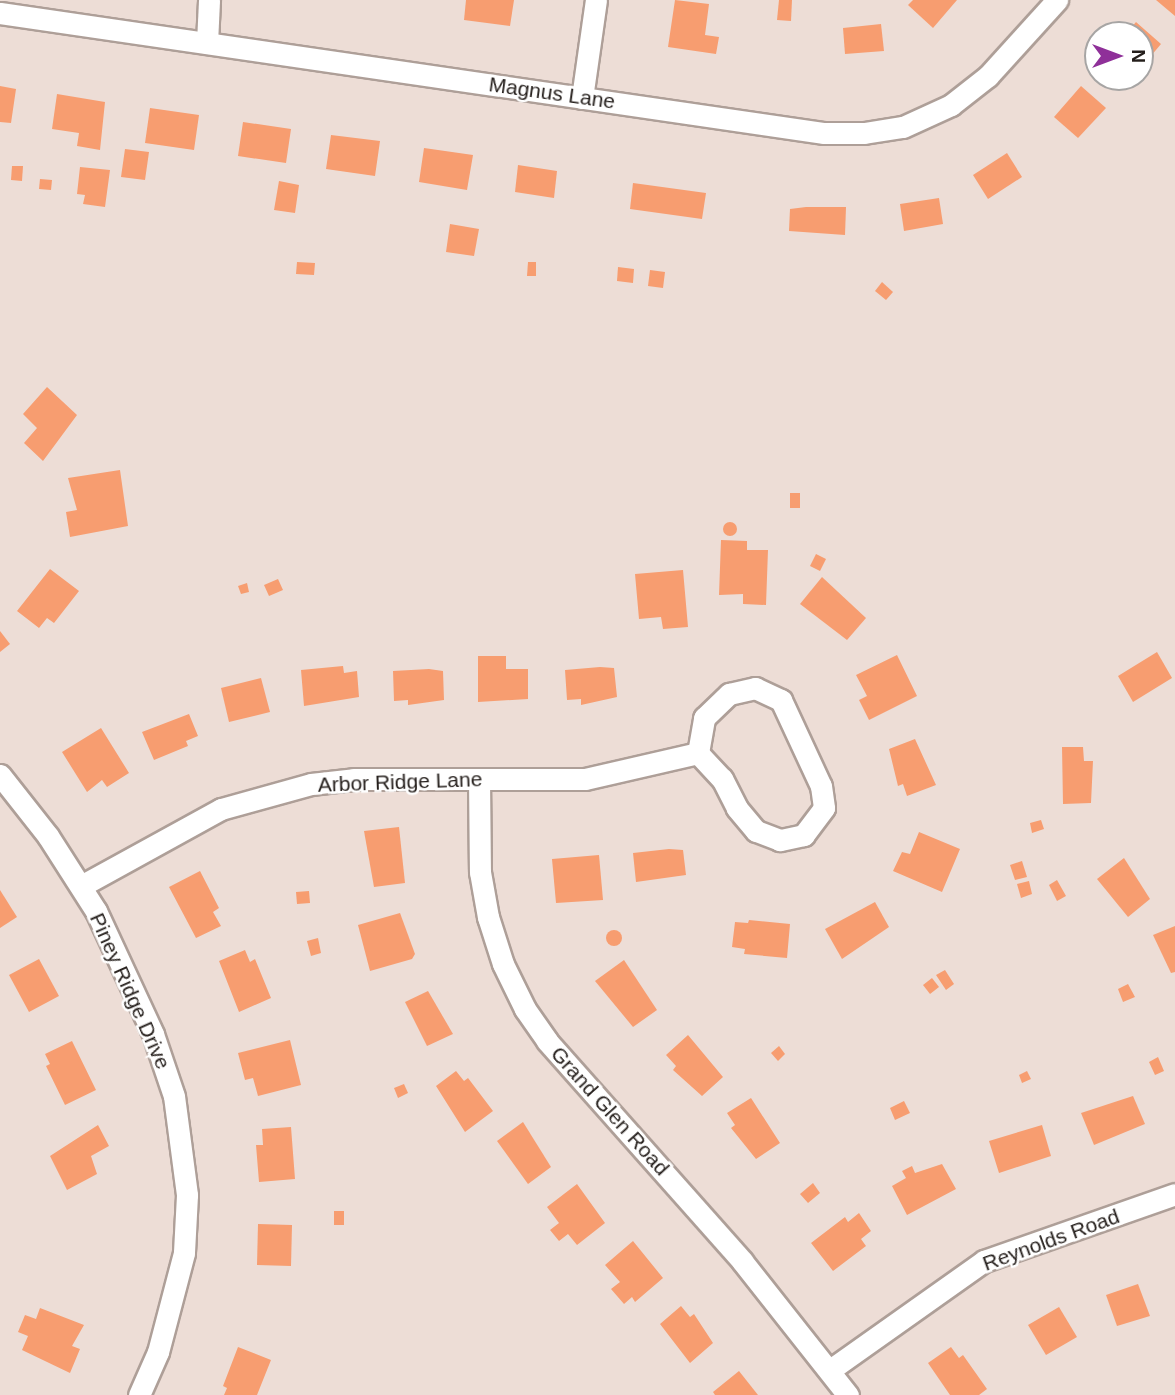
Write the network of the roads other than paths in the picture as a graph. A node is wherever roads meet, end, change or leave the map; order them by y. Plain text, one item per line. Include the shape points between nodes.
1 (209, 0) edge
2 (596, 0) edge
3 (1057, 0) edge
4 (0, 13) edge
5 (207, 43) junction
6 (583, 98) junction
7 (698, 753) junction
8 (0, 775) edge
9 (479, 779) junction
10 (81, 886) junction
11 (1175, 1194) edge
12 (830, 1370) junction
13 (139, 1395) edge
14 (848, 1395) edge

1 - 5 street
2 - 6 street
3 - 6 street, Magnus Lane via 988,76 951,105 929,118 883,131 824,132
4 - 5 street, Magnus Lane
5 - 6 street, Magnus Lane
7 - 7 street via 722,779 756,831 780,840 804,835 824,808 821,786 780,700 755,688 729,694 704,718
7 - 9 street, Arbor Ridge Lane via 585,779
8 - 10 street, Piney Ridge Drive
9 - 10 street, Arbor Ridge Lane via 354,779 263,795 180,828
9 - 12 street, Grand Glen Road via 480,872 488,917 503,964 525,1009 547,1041 742,1261
10 - 13 street, Piney Ridge Drive via 120,957 153,1034 174,1096 184,1145 184,1253 158,1352
11 - 12 street, Reynolds Road via 984,1261
12 - 14 street, Grand Glen Road

